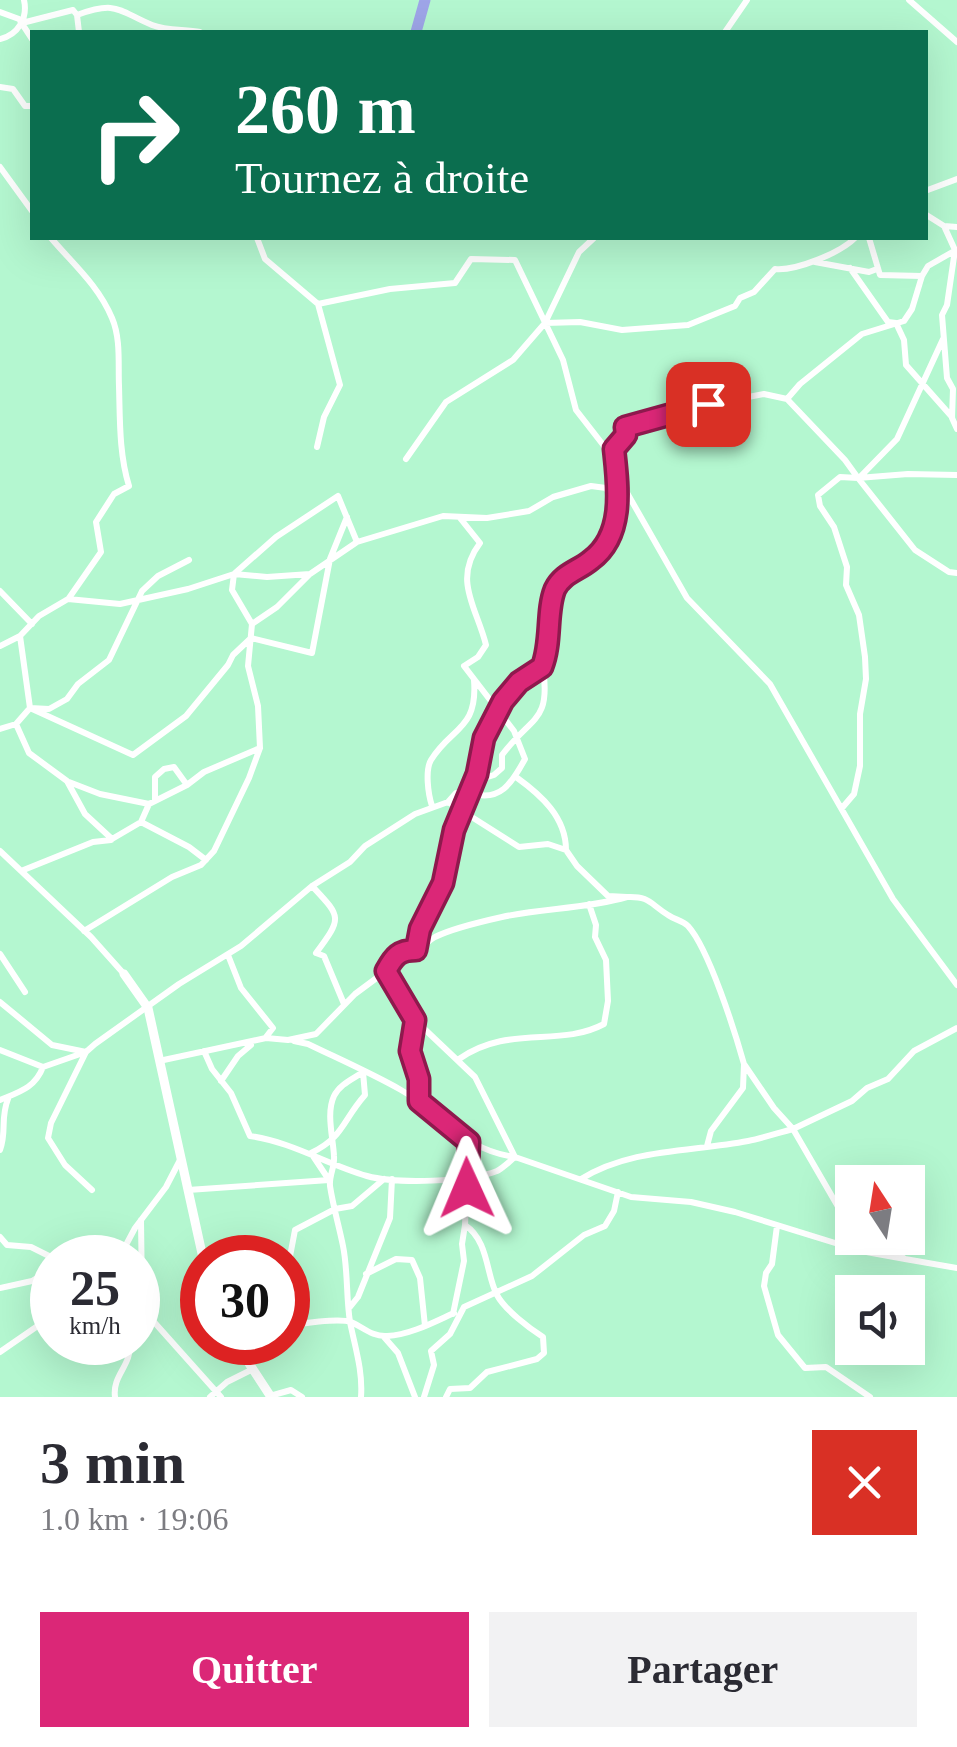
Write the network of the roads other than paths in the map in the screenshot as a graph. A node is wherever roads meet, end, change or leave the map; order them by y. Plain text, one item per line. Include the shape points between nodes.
1 (24, 0) edge
2 (746, 0) edge
3 (909, 0) edge
4 (0, 12) edge
5 (78, 16) junction
6 (22, 23) junction
7 (78, 30) edge
8 (186, 30) edge
9 (726, 30) edge
10 (30, 36) edge
11 (0, 40) edge
12 (957, 42) edge
13 (0, 85) edge
14 (30, 106) edge
15 (0, 166) edge
16 (957, 179) edge
17 (928, 190) edge
18 (30, 208) edge
19 (928, 216) edge
20 (944, 226) junction
21 (957, 227) edge
22 (53, 240) edge
23 (258, 240) edge
24 (592, 240) edge
25 (854, 240) edge
26 (870, 240) edge
27 (956, 250) edge
28 (811, 261) junction
29 (850, 268) junction
30 (877, 269) junction
31 (922, 276) junction
32 (318, 304) junction
33 (545, 323) junction
34 (896, 323) junction
35 (943, 339) junction
36 (922, 382) junction
37 (787, 399) junction
38 (952, 418) junction
39 (957, 429) edge
40 (317, 447) dead end
41 (406, 459) dead end
42 (617, 474) junction
43 (957, 475) edge
44 (858, 478) junction
45 (618, 506) junction
46 (346, 517) junction
47 (460, 518) junction
48 (357, 542) junction
49 (330, 559) junction
50 (189, 560) dead end
51 (957, 573) edge
52 (234, 574) junction
53 (310, 574) junction
54 (0, 591) edge
55 (68, 599) junction
56 (137, 600) junction
57 (32, 624) junction
58 (252, 624) junction
59 (20, 636) junction
60 (251, 638) junction
61 (0, 646) edge
62 (542, 667) junction
63 (474, 680) junction
64 (30, 708) junction
65 (497, 713) junction
66 (16, 724) junction
67 (0, 730) edge
68 (517, 737) junction
69 (260, 748) junction
70 (516, 777) junction
71 (67, 781) junction
72 (474, 782) junction
73 (188, 785) junction
74 (470, 794) junction
75 (152, 802) junction
76 (448, 802) junction
77 (432, 806) junction
78 (842, 808) junction
79 (462, 811) junction
80 (142, 822) junction
81 (112, 840) junction
82 (566, 850) junction
83 (0, 851) edge
84 (206, 860) junction
85 (21, 871) junction
86 (312, 886) junction
87 (627, 897) junction
88 (589, 904) junction
89 (84, 930) junction
90 (416, 950) junction
91 (0, 954) edge
92 (228, 955) junction
93 (386, 971) junction
94 (124, 974) joint
95 (957, 985) edge
96 (25, 992) dead end
97 (0, 1002) edge
98 (344, 1004) junction
99 (148, 1008) junction
100 (415, 1020) junction
101 (957, 1028) edge
102 (266, 1038) junction
103 (288, 1040) junction
104 (0, 1050) edge
105 (86, 1052) junction
106 (204, 1052) junction
107 (459, 1060) junction
108 (158, 1062) junction
109 (744, 1064) junction
110 (43, 1067) junction
111 (363, 1072) junction
112 (221, 1081) junction
113 (9, 1097) junction
114 (0, 1100) edge
115 (419, 1101) junction
116 (793, 1129) junction
117 (469, 1142) junction
118 (333, 1143) junction
119 (707, 1146) junction
120 (0, 1150) edge
121 (312, 1154) junction
122 (515, 1156) junction
123 (180, 1160) junction
124 (335, 1164) junction
125 (466, 1176) junction
126 (388, 1179) junction
127 (580, 1179) junction
128 (329, 1180) junction
129 (92, 1190) dead end
130 (187, 1190) junction
131 (618, 1192) junction
132 (835, 1201) edge
133 (335, 1209) junction
134 (141, 1220) junction
135 (466, 1225) junction
136 (777, 1226) junction
137 (133, 1235) edge
138 (141, 1235) edge
139 (197, 1235) edge
140 (294, 1235) edge
141 (0, 1237) edge
142 (30, 1247) edge
143 (899, 1255) edge
144 (905, 1259) junction
145 (957, 1268) edge
146 (366, 1274) junction
147 (30, 1281) edge
148 (0, 1288) edge
149 (495, 1293) junction
150 (464, 1307) junction
151 (350, 1308) junction
152 (453, 1314) junction
153 (310, 1322) edge
154 (350, 1322) junction
155 (425, 1327) junction
156 (160, 1329) edge
157 (30, 1331) edge
158 (384, 1336) junction
159 (0, 1352) edge
160 (126, 1365) edge
161 (249, 1365) edge
162 (252, 1370) junction
163 (216, 1395) edge
164 (271, 1396) edge
165 (115, 1397) edge
166 (302, 1397) edge
167 (361, 1397) edge
168 (416, 1397) edge
169 (424, 1397) edge
170 (446, 1397) edge
171 (870, 1397) edge

1 - 6 street
2 - 9 street
3 - 12 street
4 - 6 street
5 - 6 street via 73,10
5 - 7 street
5 - 8 street via 116,6 151,25
6 - 10 street
6 - 11 street
13 - 14 street via 14,88
15 - 18 street
16 - 17 street
19 - 20 street
20 - 21 street
20 - 27 street
22 - 55 street via 90,278 113,320 129,486 114,494 96,522 101,552
23 - 32 street via 265,259
24 - 33 street via 579,252
25 - 28 street
26 - 30 street
27 - 31 street
27 - 35 street
28 - 29 street
28 - 33 street via 774,269 735,306 688,325 622,330
29 - 30 street
29 - 34 street via 888,322
30 - 31 street via 880,275
31 - 34 street via 912,309
32 - 33 street via 455,283 471,259 515,260
32 - 40 street via 340,385
33 - 41 street via 513,360 446,402
33 - 42 street via 576,410
34 - 36 street via 906,365
34 - 37 street via 862,334
35 - 36 street
35 - 38 street
36 - 38 street
36 - 44 street via 897,439
37 - 42 street via 739,398 625,427 614,449
37 - 44 street
38 - 39 street
42 - 45 street
42 - 78 street via 686,598 770,684
43 - 44 street
44 - 51 street via 915,550
44 - 78 street via 840,477 818,495 847,567 865,657 860,766 854,794
45 - 47 street via 606,488 592,486 553,496 529,511
45 - 62 street via 594,559 562,577 553,594
46 - 48 street
46 - 49 street
46 - 52 street via 338,496
47 - 48 street via 443,516
47 - 63 street via 480,543 467,564 469,598 486,645 464,666
48 - 49 street
49 - 53 street
49 - 60 street via 312,653
50 - 56 street via 158,576
52 - 53 street
52 - 56 street
52 - 58 street via 232,590
53 - 58 street
54 - 57 street
55 - 56 street
55 - 57 street
56 - 64 street via 109,660 67,699
57 - 59 street
58 - 60 street
59 - 61 street
59 - 64 street
60 - 64 street via 186,716 132,754
60 - 69 street via 248,666
62 - 65 street via 519,682
62 - 68 street via 544,708
63 - 65 street
63 - 77 street via 470,715 428,763
64 - 66 street
65 - 68 street
65 - 72 street
66 - 67 street
66 - 71 street via 29,753
68 - 70 street via 525,759
68 - 72 street via 502,755 502,768
69 - 73 street
69 - 84 street
70 - 74 street via 498,794
70 - 82 street via 560,821
71 - 75 street
71 - 81 street via 85,814
72 - 74 street
73 - 75 street
73 - 75 street via 174,766 164,768 155,777
74 - 76 street
74 - 79 street
75 - 80 street
76 - 77 street
76 - 79 street
77 - 86 street
78 - 95 street via 893,899
79 - 82 street via 519,847
79 - 90 street
80 - 81 street
80 - 84 street
81 - 85 street
82 - 87 street via 608,896
83 - 85 street
84 - 89 street
85 - 89 street
86 - 92 street
86 - 98 street via 335,912 316,953 324,956
87 - 88 street
87 - 109 street via 642,896 695,935
88 - 90 street via 501,917
88 - 107 street via 608,980 604,1024 574,1035 514,1036
89 - 94 street
90 - 93 street via 402,950
91 - 96 street
92 - 99 street
92 - 102 street via 241,988 273,1028
93 - 98 street
93 - 100 street
94 - 99 main road
97 - 105 street via 52,1045
98 - 103 street via 316,1034
99 - 105 street
99 - 108 main road
100 - 107 street
100 - 115 street via 410,1051
101 - 116 street via 914,1051 852,1102
102 - 103 street
102 - 106 street
102 - 112 street via 246,1047
103 - 111 street
104 - 110 street
105 - 110 street
105 - 129 street via 48,1138 65,1166
106 - 108 street
106 - 112 street
107 - 122 street via 475,1077
108 - 123 main road
109 - 116 street
109 - 119 street via 743,1088
110 - 113 street via 28,1089
111 - 115 street
111 - 118 street via 365,1095
111 - 118 street via 335,1094
112 - 121 street via 250,1136
113 - 114 street
113 - 120 street via 0,1115
115 - 117 street
116 - 119 street
116 - 132 street
117 - 122 street
117 - 125 street
118 - 121 street
118 - 124 street
119 - 127 street via 642,1155
121 - 124 street
121 - 128 street
122 - 125 street via 498,1170
122 - 127 street
123 - 130 main road
123 - 134 street
124 - 126 street
124 - 128 street
125 - 126 street
125 - 135 street
126 - 133 street via 352,1206
126 - 146 street via 390,1218
127 - 131 street
128 - 130 street
128 - 133 street
130 - 139 main road
131 - 136 street via 692,1202
131 - 149 street via 605,1226
133 - 140 street
133 - 151 street
134 - 137 street
134 - 138 street
135 - 149 street via 490,1265
135 - 152 street
136 - 144 street
136 - 171 street via 764,1286 778,1335 805,1368 826,1368
141 - 142 street via 7,1245
143 - 144 street
144 - 145 street
146 - 151 street
146 - 155 street via 412,1260
147 - 148 street
149 - 150 street
149 - 170 street via 543,1338 544,1352 488,1372 470,1388 450,1389
150 - 152 street
150 - 169 street via 431,1351
151 - 154 street
152 - 155 street
153 - 154 street
154 - 158 street
154 - 167 street
155 - 158 street
156 - 163 street
157 - 159 street
158 - 168 street
160 - 165 street
161 - 162 main road
162 - 163 street
162 - 164 main road
164 - 166 street via 291,1390

